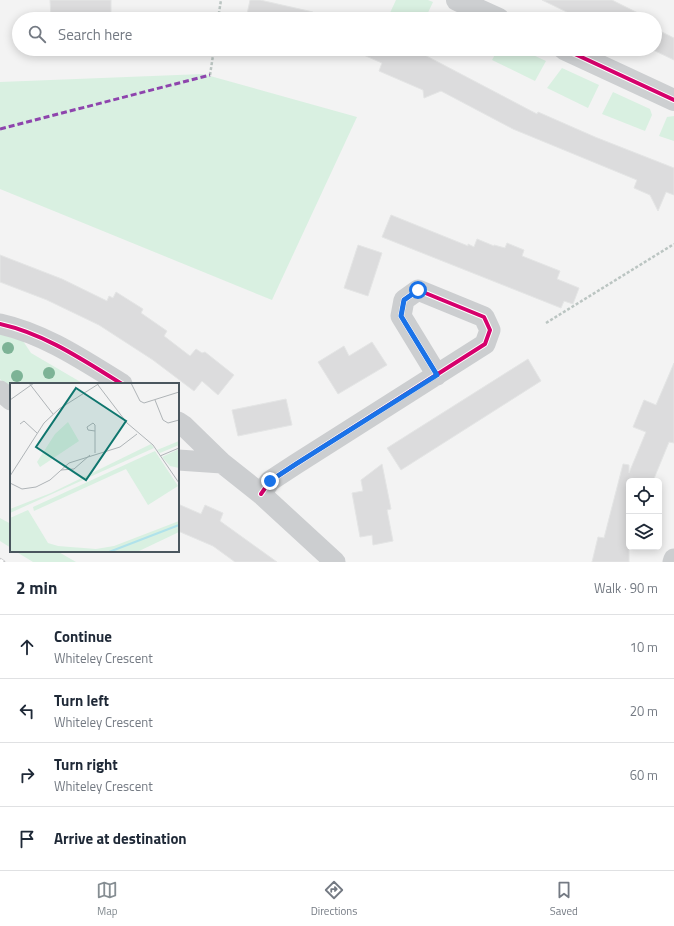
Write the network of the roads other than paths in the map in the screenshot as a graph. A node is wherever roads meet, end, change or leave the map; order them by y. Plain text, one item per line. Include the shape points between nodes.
1 (456, 0) edge
2 (483, 12) edge
3 (579, 56) edge
4 (674, 100) edge
5 (0, 324) edge
6 (437, 375) dead end
7 (120, 383) edge
8 (0, 391) edge
9 (10, 399) edge
10 (179, 423) edge
11 (179, 460) edge
12 (222, 463) junction
13 (261, 494) junction
14 (674, 559) edge
15 (335, 562) edge
16 (673, 562) edge

1 - 2 street
3 - 4 street
5 - 7 street via 53,342
6 - 13 street via 270,481
8 - 9 street
10 - 12 street
11 - 12 street
12 - 13 street
13 - 15 street
14 - 16 street

